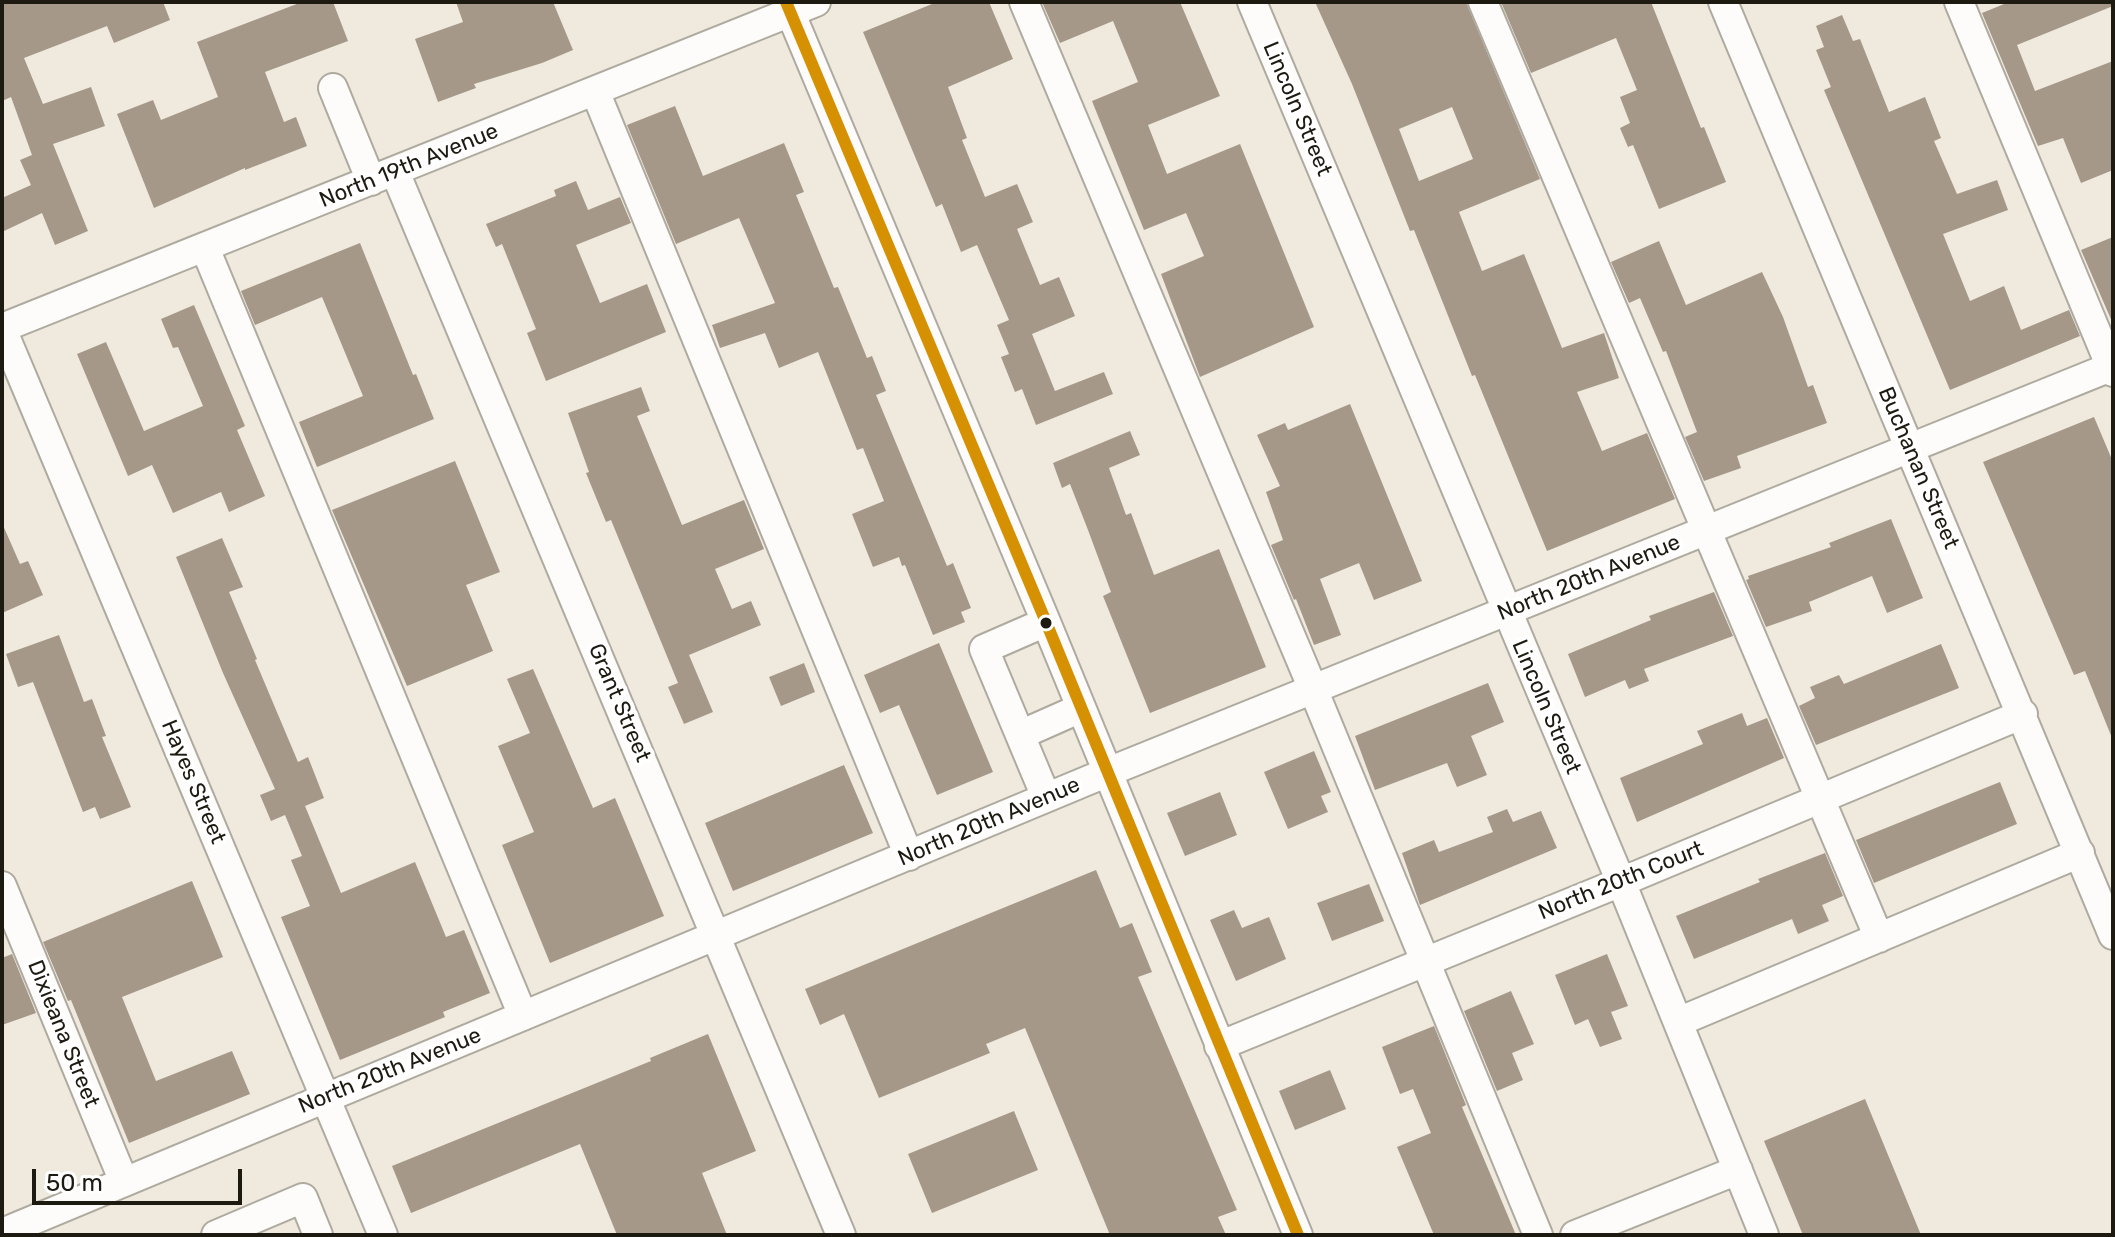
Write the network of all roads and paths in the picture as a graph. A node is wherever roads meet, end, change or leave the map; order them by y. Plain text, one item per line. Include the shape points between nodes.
1 (1024, 2) edge
2 (1252, 2) edge
3 (1483, 2) edge
4 (1723, 2) edge
5 (1959, 2) edge
6 (797, 5) edge
7 (333, 88) dead end
8 (595, 91) junction
9 (383, 177) junction
10 (205, 248) junction
11 (2, 329) edge
12 (2112, 369) edge
13 (1909, 449) junction
14 (1708, 530) junction
15 (1506, 611) junction
16 (1046, 622) junction
17 (1313, 689) junction
18 (1081, 708) junction
19 (2023, 714) junction
20 (1020, 735) junction
21 (1108, 772) junction
22 (1046, 797) junction
23 (1821, 798) junction
24 (2080, 853) junction
25 (909, 856) junction
26 (1621, 882) junction
27 (2, 886) edge
28 (2113, 935) edge
29 (717, 937) junction
30 (1879, 938) junction
31 (1425, 962) junction
32 (523, 1016) junction
33 (1678, 1022) junction
34 (1219, 1046) junction
35 (326, 1097) junction
36 (1738, 1170) junction
37 (124, 1182) junction
38 (2, 1233) edge
39 (221, 1234) edge
40 (318, 1235) edge
41 (383, 1235) edge
42 (841, 1235) edge
43 (1298, 1235) edge
44 (1538, 1235) edge
45 (1575, 1235) edge
46 (1764, 1235) edge

1 - 17 street
2 - 15 street, Lincoln Street
3 - 14 street
4 - 13 street, Buchanan Street
5 - 12 street
6 - 8 street, North 19th Avenue
6 - 16 street
7 - 9 street, Grant Street
8 - 9 street, North 19th Avenue
8 - 25 street
9 - 10 street, North 19th Avenue
9 - 29 street, Grant Street
10 - 11 street, North 19th Avenue
10 - 32 street
11 - 35 street, Hayes Street
12 - 13 street, North 20th Avenue
13 - 14 street, North 20th Avenue
13 - 19 street, Buchanan Street
14 - 15 street, North 20th Avenue
14 - 23 street
15 - 17 street, North 20th Avenue
15 - 26 street, Lincoln Street
16 - 18 street
16 - 20 street via 984,649
17 - 21 street, North 20th Avenue
17 - 31 street
18 - 20 street
18 - 21 street
19 - 23 street, North 20th Court
19 - 24 street, Buchanan Street
20 - 22 street
21 - 22 street, North 20th Avenue
21 - 34 street
22 - 25 street, North 20th Avenue
23 - 26 street, North 20th Court
23 - 30 street
24 - 28 street, Buchanan Street
24 - 30 street
25 - 29 street, North 20th Avenue
26 - 31 street, North 20th Court
26 - 33 street, Lincoln Street
27 - 37 street, Dixieana Street
29 - 32 street, North 20th Avenue
29 - 42 street, Grant Street
30 - 33 street
31 - 34 street, North 20th Court
31 - 44 street
32 - 35 street, North 20th Avenue
33 - 36 street, Lincoln Street
34 - 43 street
35 - 37 street, North 20th Avenue
35 - 41 street, Hayes Street
36 - 45 street
36 - 46 street, Lincoln Street
37 - 38 street, North 20th Avenue
39 - 40 street via 303,1198

